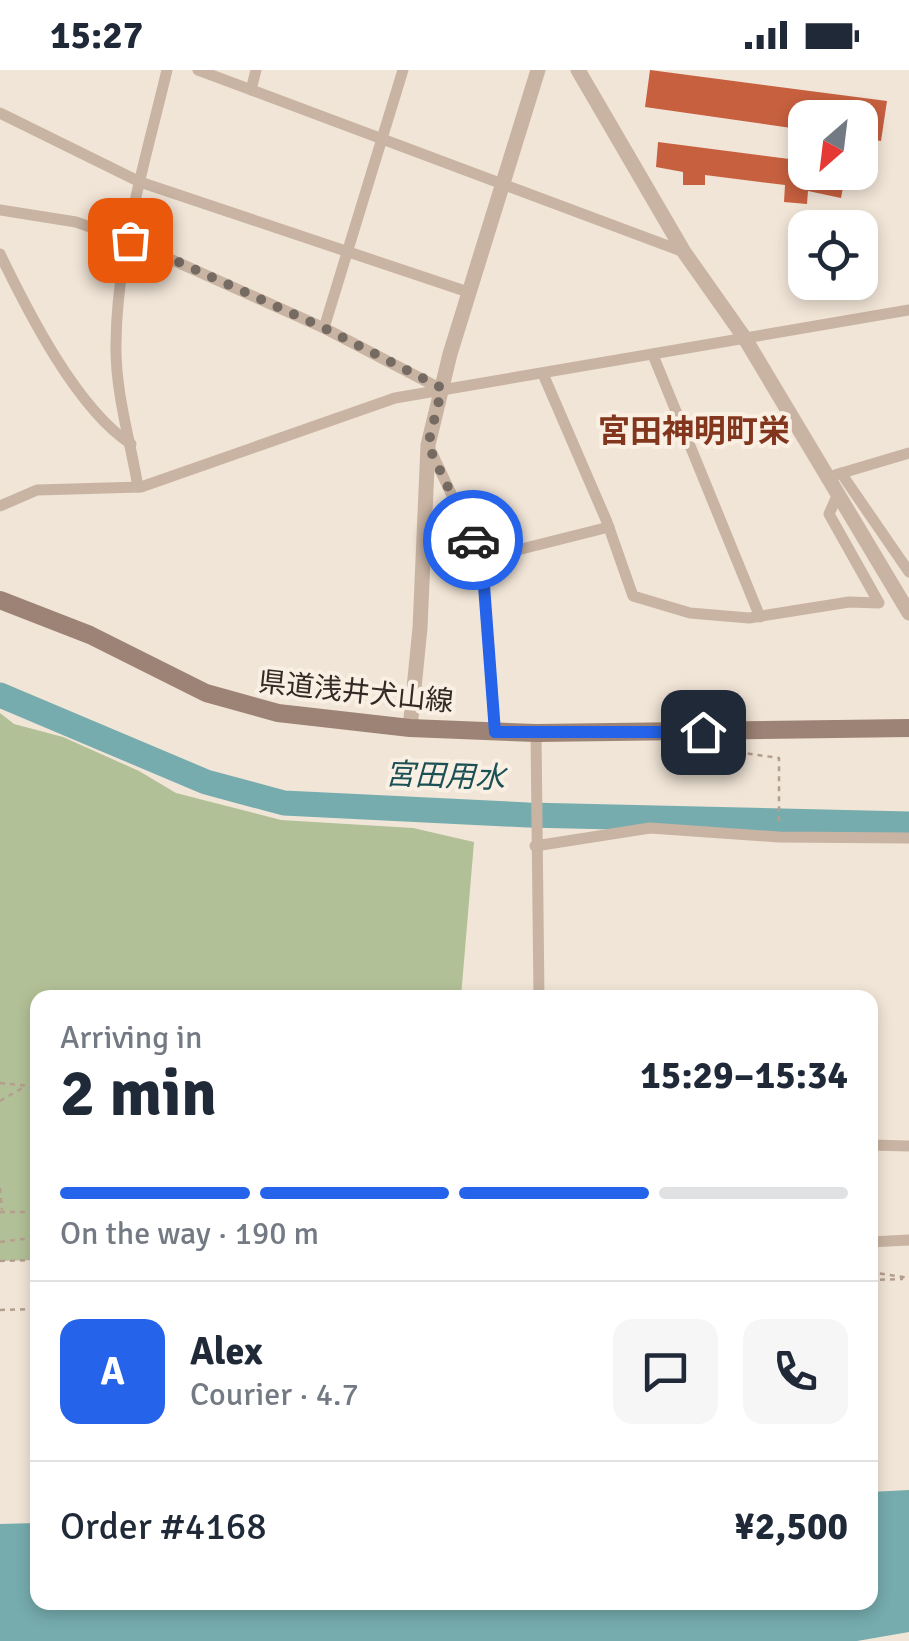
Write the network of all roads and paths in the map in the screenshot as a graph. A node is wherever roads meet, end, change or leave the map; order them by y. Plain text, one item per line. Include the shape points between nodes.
1 (167, 70) edge
2 (198, 70) edge
3 (256, 70) edge
4 (403, 70) edge
5 (538, 70) edge
6 (578, 70) edge
7 (251, 90) junction
8 (0, 112) edge
9 (382, 138) junction
10 (140, 182) junction
11 (502, 183) junction
12 (0, 210) edge
13 (130, 240) junction
14 (347, 251) junction
15 (684, 252) junction
16 (0, 254) edge
17 (468, 292) junction
18 (909, 308) edge
19 (324, 328) junction
20 (744, 338) junction
21 (652, 356) junction
22 (543, 374) junction
23 (442, 388) junction
24 (131, 444) junction
25 (428, 445) junction
26 (909, 453) edge
27 (834, 476) junction
28 (138, 488) junction
29 (837, 496) junction
30 (0, 506) edge
31 (609, 527) junction
32 (482, 559) junction
33 (909, 572) edge
34 (0, 600) edge
35 (909, 614) edge
36 (760, 617) junction
37 (410, 728) junction
38 (909, 728) edge
39 (495, 732) junction
40 (536, 733) junction
41 (705, 748) dead end
42 (779, 831) dead end
43 (909, 838) edge
44 (535, 846) junction
45 (540, 990) edge
46 (0, 1083) edge
47 (25, 1086) junction
48 (30, 1086) edge
49 (0, 1101) edge
50 (878, 1145) edge
51 (909, 1146) edge
52 (0, 1188) edge
53 (1, 1212) edge
54 (30, 1212) edge
55 (30, 1238) edge
56 (909, 1240) edge
57 (0, 1242) edge
58 (878, 1242) edge
59 (30, 1260) edge
60 (0, 1261) edge
61 (878, 1273) edge
62 (909, 1278) edge
63 (878, 1280) edge
64 (30, 1309) edge
65 (0, 1310) edge

1 - 10 street
2 - 7 street
3 - 7 street
4 - 9 street
5 - 11 street
6 - 15 street
7 - 9 street
8 - 10 street
9 - 11 street
9 - 14 street
10 - 13 street
10 - 14 street
11 - 15 street
11 - 17 street
12 - 13 street via 76,222
13 - 19 street
13 - 24 street via 116,340
14 - 17 street
14 - 19 street
15 - 20 street
16 - 24 street via 58,358 110,431
17 - 23 street
18 - 20 street
19 - 23 street
20 - 21 street
20 - 27 street
21 - 22 street
21 - 36 street
22 - 23 street
22 - 31 street
23 - 25 street
23 - 28 street via 365,406
24 - 28 street
25 - 32 street
25 - 37 street
26 - 27 street
27 - 29 street
27 - 33 street
28 - 30 street via 38,490
29 - 35 street
29 - 36 street via 829,514 879,603
31 - 32 street
31 - 36 street via 633,596 690,613
32 - 39 street
34 - 37 main road, 県道浅井犬山線 via 238,705
37 - 39 main road, 県道浅井犬山線
38 - 40 main road, 県道浅井犬山線
39 - 40 main road, 県道浅井犬山線
40 - 44 street
41 - 42 path via 779,758
43 - 44 street via 650,828
44 - 45 street
46 - 47 path
47 - 48 path
47 - 49 path
50 - 51 street
52 - 53 path
53 - 54 path
55 - 57 path
56 - 58 street
59 - 60 path
61 - 62 path
62 - 63 path
64 - 65 path

